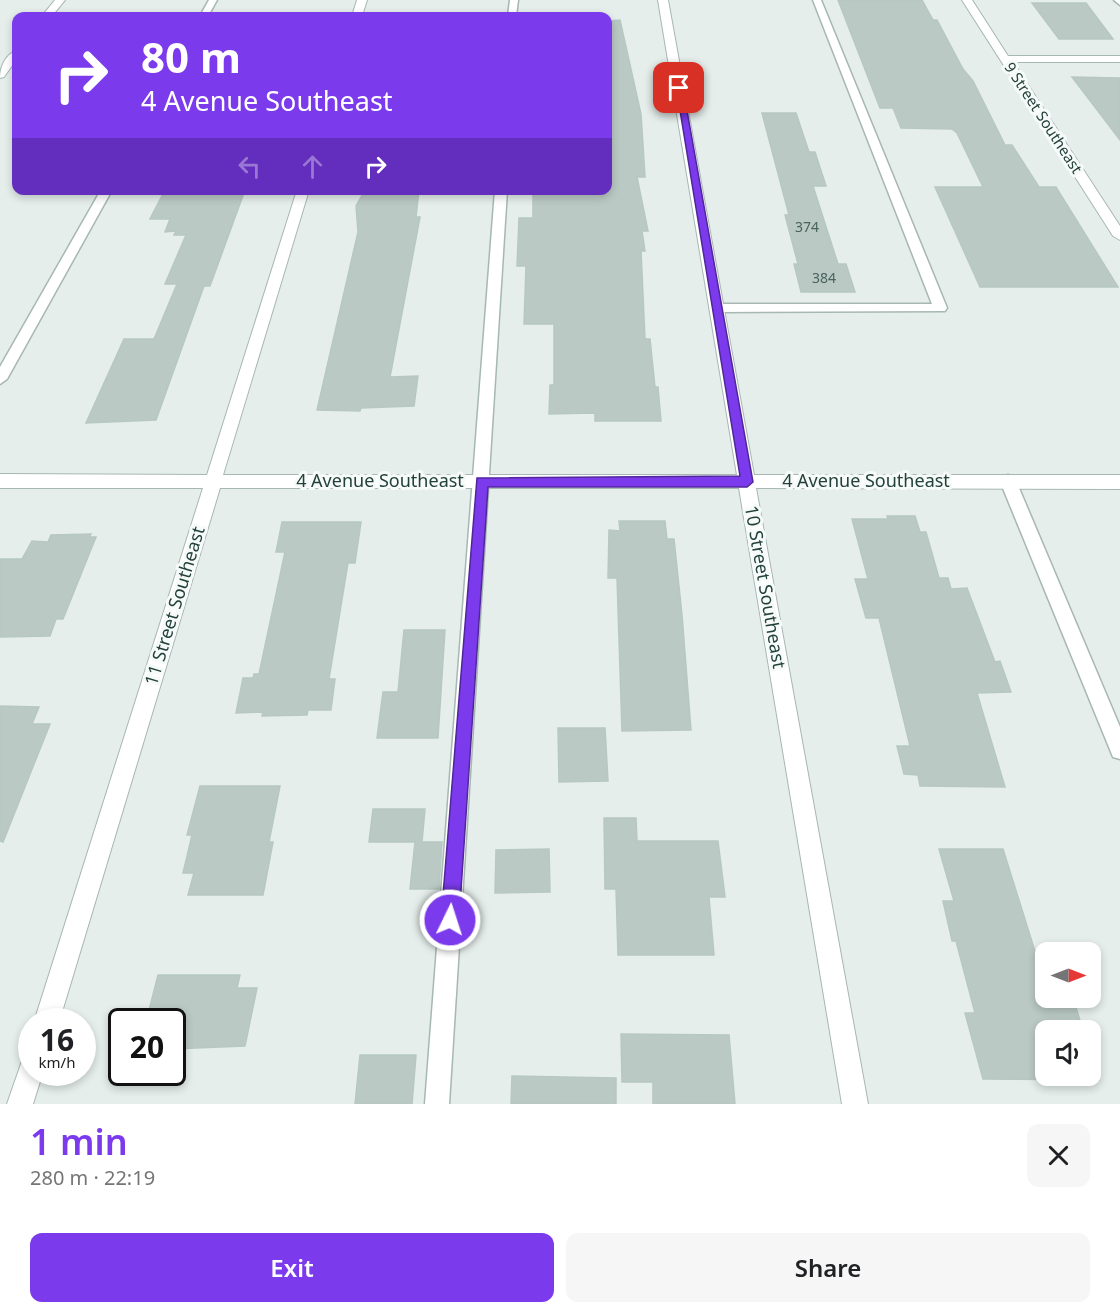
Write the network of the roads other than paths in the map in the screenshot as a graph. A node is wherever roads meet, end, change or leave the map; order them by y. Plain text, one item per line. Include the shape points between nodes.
1 (60, 0) edge
2 (663, 0) edge
3 (817, 0) edge
4 (967, 0) edge
5 (50, 12) edge
6 (11, 59) edge
7 (1005, 59) junction
8 (1120, 59) edge
9 (0, 75) edge
10 (104, 195) edge
11 (301, 195) edge
12 (501, 195) edge
13 (1120, 236) edge
14 (717, 308) junction
15 (0, 379) edge
16 (0, 481) edge
17 (213, 481) junction
18 (482, 482) junction
19 (747, 482) junction
20 (1008, 482) junction
21 (1120, 482) edge
22 (1120, 750) edge
23 (50, 1008) edge
24 (26, 1086) edge
25 (20, 1104) edge
26 (437, 1104) edge
27 (855, 1104) edge

1 - 5 street
2 - 14 street, 10 Street Southeast
3 - 14 lane via 940,308
4 - 7 street, 9 Street Southeast
6 - 9 street
7 - 8 street
7 - 13 street, 9 Street Southeast
10 - 15 lane
11 - 17 street, 11 Street Southeast
12 - 18 lane
14 - 19 street, 10 Street Southeast
16 - 17 street, 4 Avenue Southeast
17 - 18 street, 4 Avenue Southeast
17 - 23 street, 11 Street Southeast
18 - 19 street, 4 Avenue Southeast
18 - 26 lane
19 - 20 street, 4 Avenue Southeast
19 - 27 street, 10 Street Southeast
20 - 21 street, 4 Avenue Southeast
20 - 22 lane
24 - 25 street

